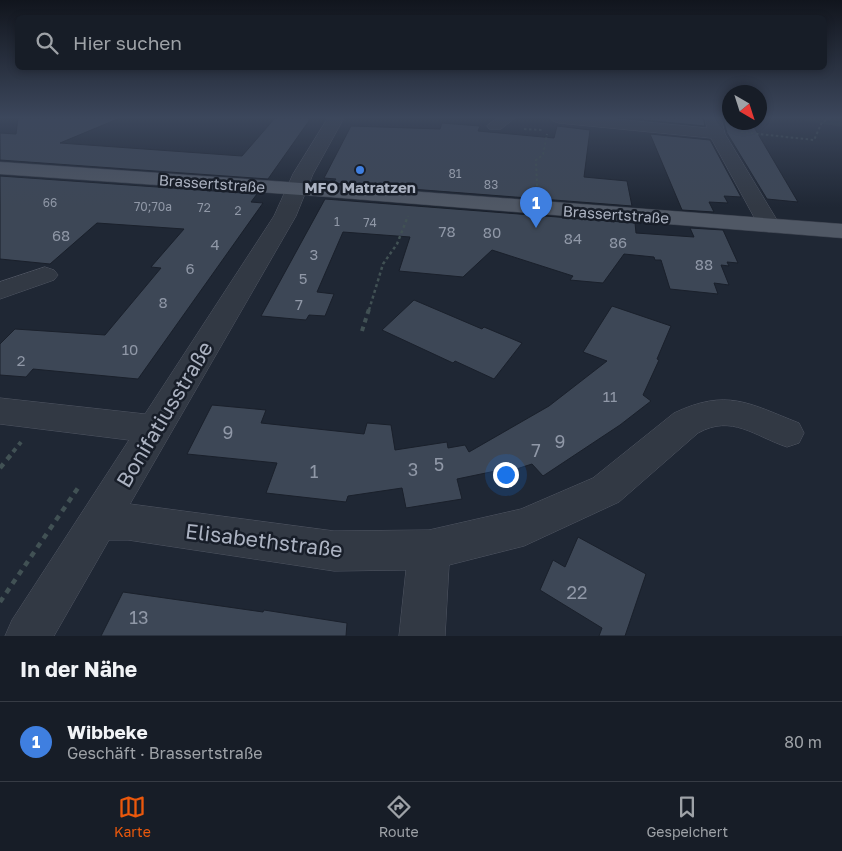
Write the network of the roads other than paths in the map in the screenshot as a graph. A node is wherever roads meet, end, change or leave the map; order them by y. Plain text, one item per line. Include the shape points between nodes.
1 (319, 148) edge
2 (726, 148) edge
3 (0, 168) edge
4 (297, 189) junction
5 (769, 225) junction
6 (842, 231) edge
7 (45, 275) dead end
8 (0, 291) edge
9 (0, 411) edge
10 (155, 429) junction
11 (787, 433) dead end
12 (100, 521) junction
13 (429, 550) junction
14 (28, 636) edge
15 (422, 636) edge

1 - 4 street, Bonifatiusstraße
2 - 5 street
3 - 4 main road, Brassertstraße
4 - 5 main road, Brassertstraße
4 - 10 street, Bonifatiusstraße via 285,216
5 - 6 main road, Brassertstraße
7 - 8 street
9 - 10 street
10 - 12 street, Bonifatiusstraße
11 - 13 street, Elisabethstraße via 731,411 711,411 686,422 606,490 524,527
12 - 13 street, Elisabethstraße via 128,522 334,551
12 - 14 street, Bonifatiusstraße
13 - 15 street

